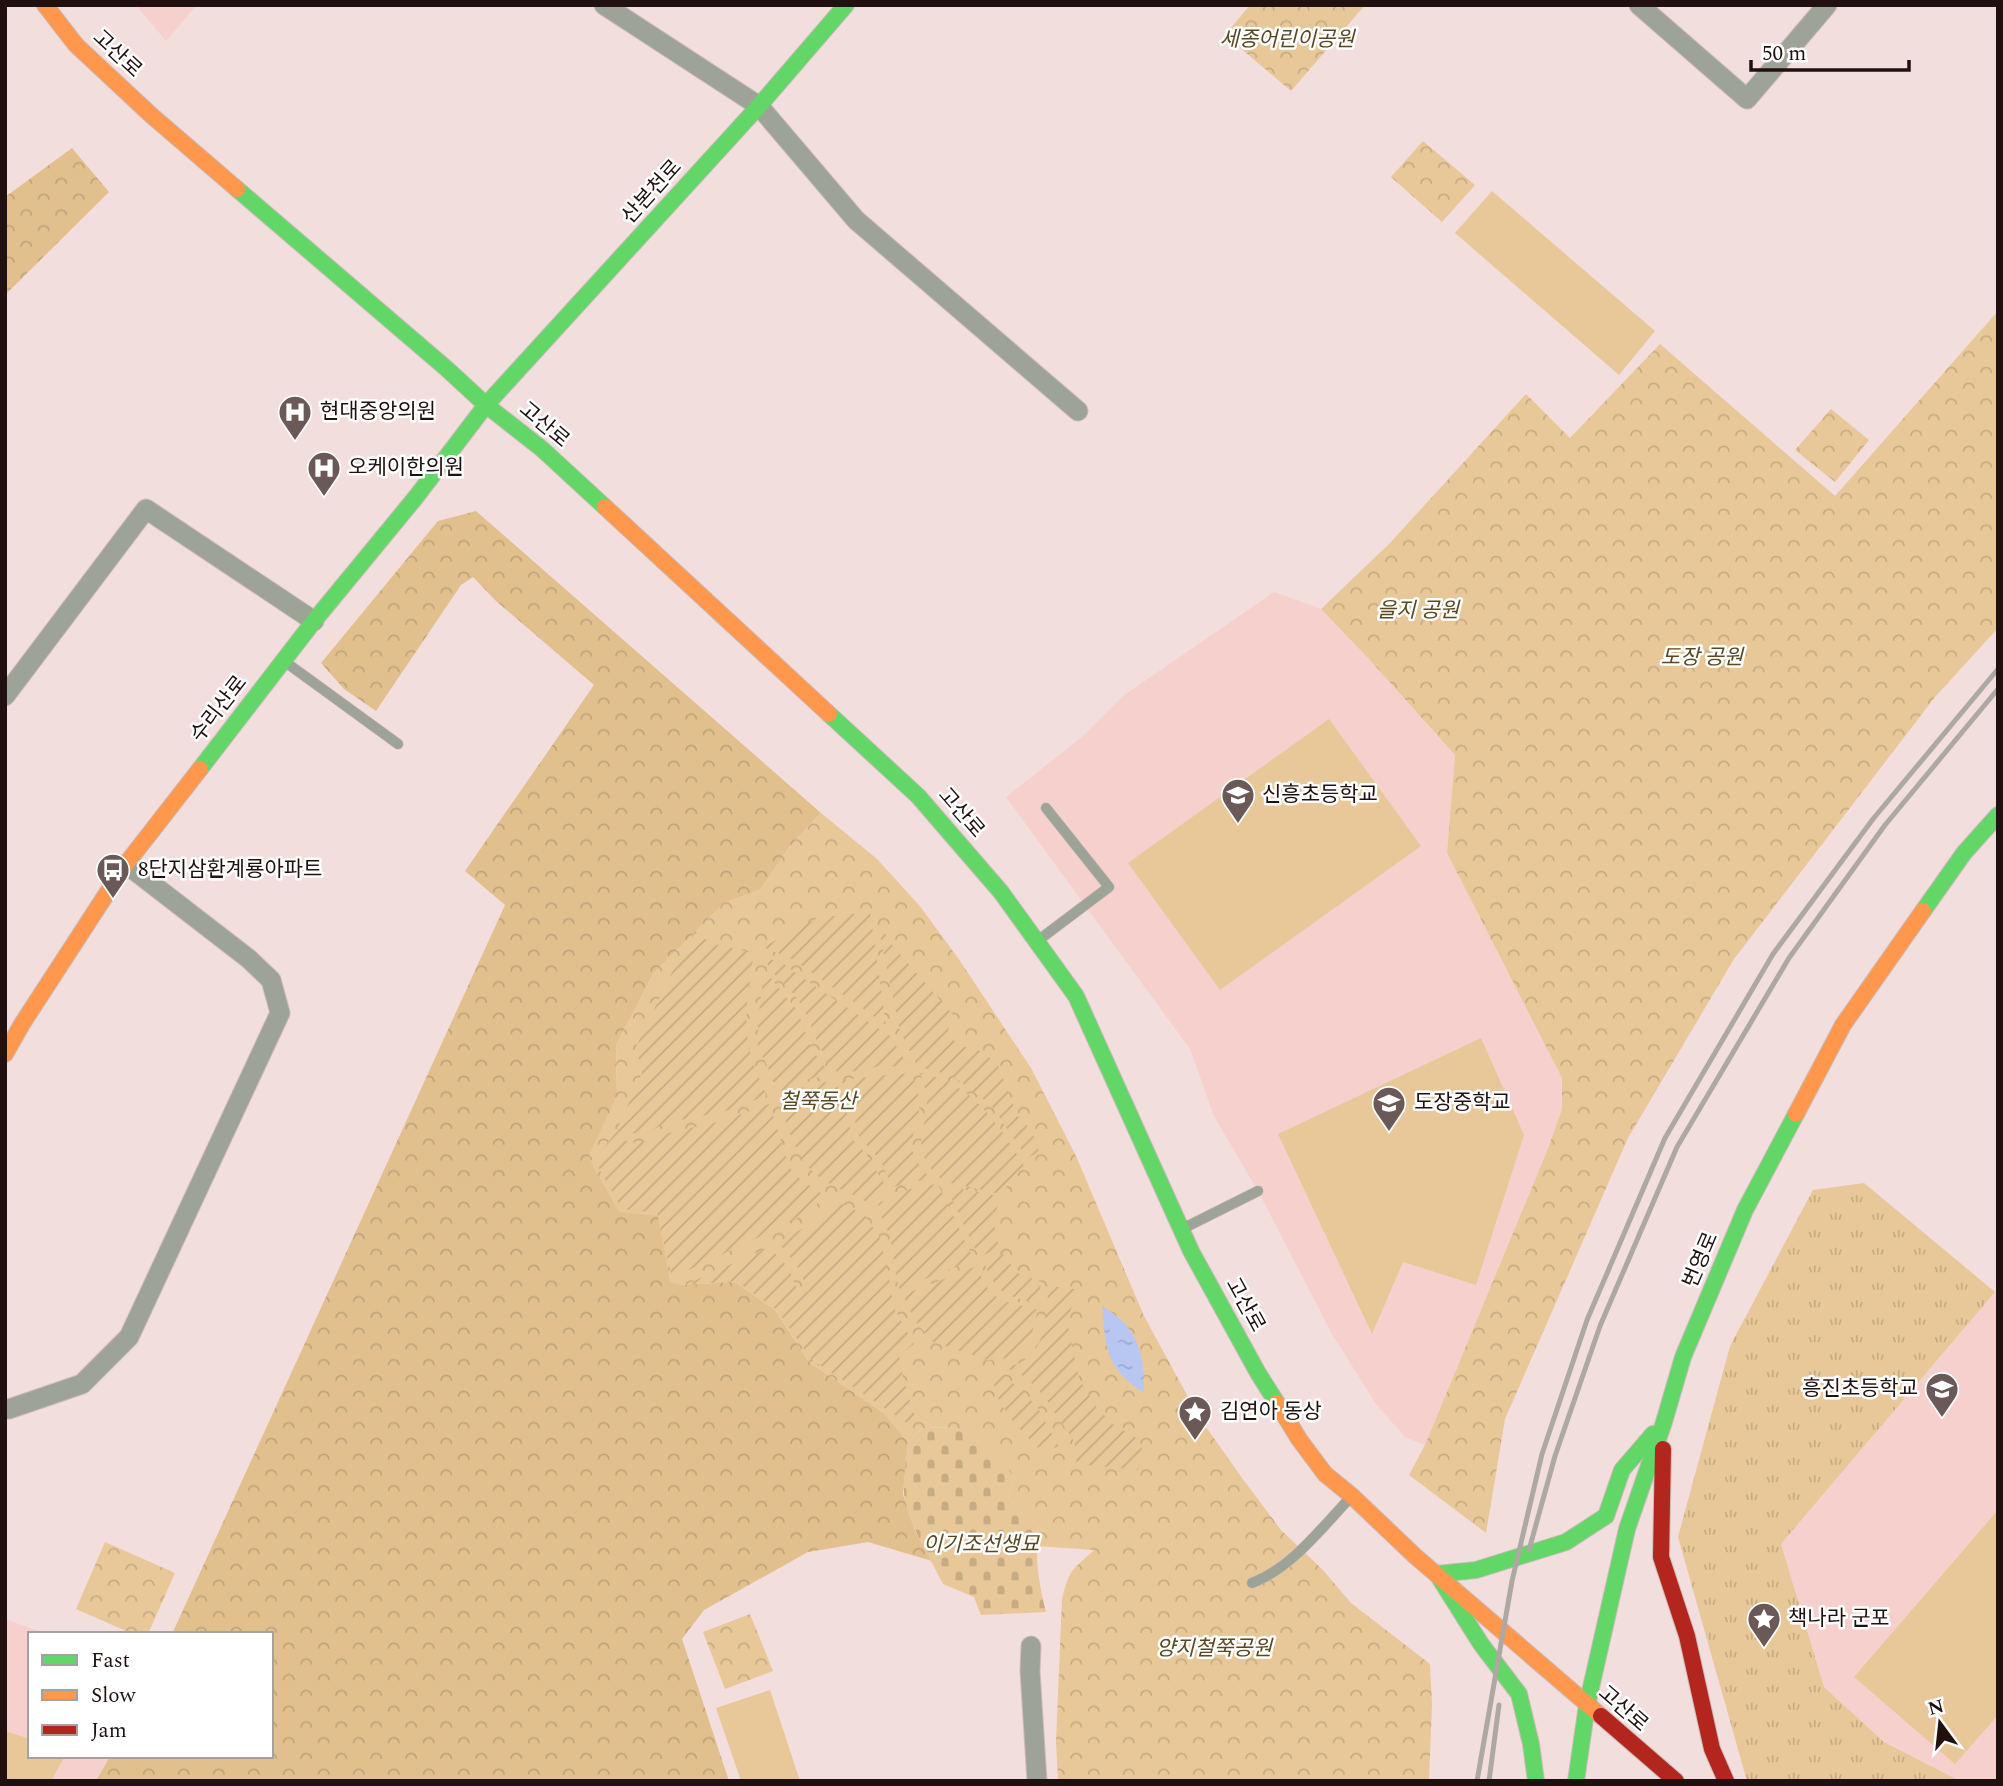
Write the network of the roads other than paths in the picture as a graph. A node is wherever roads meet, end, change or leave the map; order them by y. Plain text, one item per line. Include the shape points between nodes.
1 (45, 5) edge
2 (604, 5) edge
3 (846, 5) edge
4 (1639, 5) edge
5 (1827, 5) edge
6 (759, 106) junction
7 (486, 405) junction
8 (1078, 411) dead end
9 (314, 621) junction
10 (284, 661) junction
11 (5, 696) edge
12 (398, 744) dead end
13 (1046, 808) dead end
14 (1998, 815) edge
15 (125, 864) junction
16 (1037, 942) junction
17 (5, 1054) edge
18 (1258, 1191) dead end
19 (1181, 1229) junction
20 (5, 1409) edge
21 (1664, 1422) junction
22 (1352, 1496) junction
23 (1437, 1574) junction
24 (1252, 1583) dead end
25 (1031, 1646) dead end
26 (1587, 1705) junction
27 (1037, 1781) edge
28 (1536, 1781) edge
29 (1576, 1781) edge
30 (1676, 1781) edge
31 (1726, 1781) edge

1 - 7 street, 고산로 via 76,45 151,115
2 - 6 street
3 - 6 street, 산본천로
4 - 5 street via 1746,99
6 - 7 street, 산본천로
6 - 8 street via 856,220
7 - 9 street, 수리산로
7 - 16 street, 고산로 via 542,449 918,796 1001,892
9 - 10 street, 수리산로
9 - 11 street via 146,509
10 - 12 lane
10 - 15 street, 수리산로
13 - 16 lane via 1109,887
14 - 21 street, 번영로 via 1965,853 1843,1024 1745,1210 1683,1357
15 - 17 street, 수리산로
15 - 20 street via 271,980 280,1013 129,1337 82,1384
16 - 19 street, 고산로 via 1076,996
18 - 19 lane
19 - 22 street, 고산로 via 1298,1439 1325,1474
21 - 23 street via 1622,1470 1606,1516 1566,1542 1476,1570
21 - 26 street, 번영로 via 1628,1529
21 - 31 street via 1661,1557 1688,1636 1712,1749
22 - 23 street, 고산로
22 - 24 lane via 1284,1567
23 - 26 street, 고산로
23 - 28 street via 1519,1694
25 - 27 street
26 - 29 street, 번영로
26 - 30 street, 고산로

